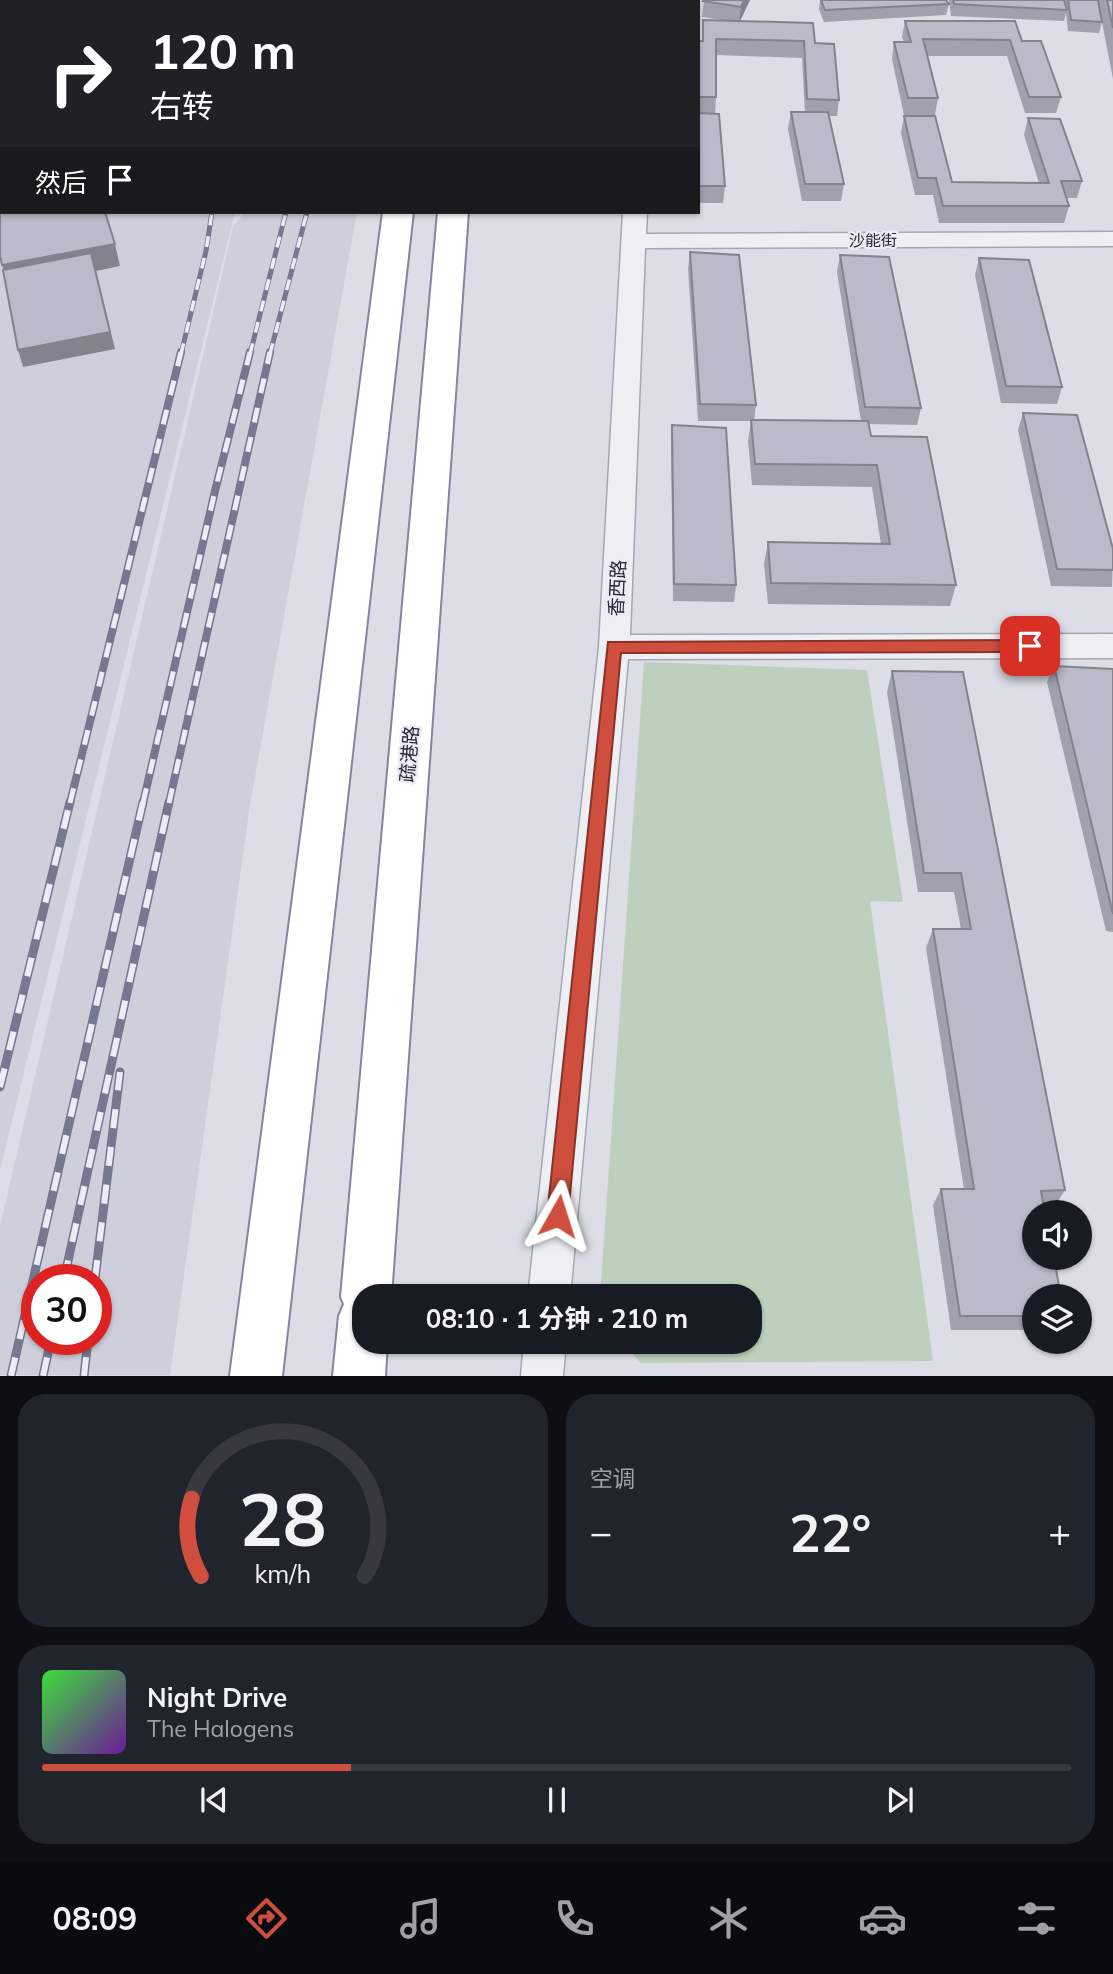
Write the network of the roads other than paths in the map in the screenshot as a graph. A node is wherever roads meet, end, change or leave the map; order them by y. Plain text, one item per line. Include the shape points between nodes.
1 (398, 214) edge
2 (453, 214) edge
3 (635, 226) edge
4 (1113, 239) edge
5 (1113, 646) edge
6 (614, 647) junction
7 (367, 1284) edge
8 (551, 1284) edge
9 (361, 1354) edge
10 (544, 1354) edge
11 (256, 1376) edge
12 (359, 1376) edge
13 (542, 1376) edge

1 - 11 highway
2 - 7 highway, 疏港路
3 - 4 street, 沙能街
3 - 6 street, 香西路
5 - 6 street
6 - 8 street, 香西路
9 - 12 highway
10 - 13 street

